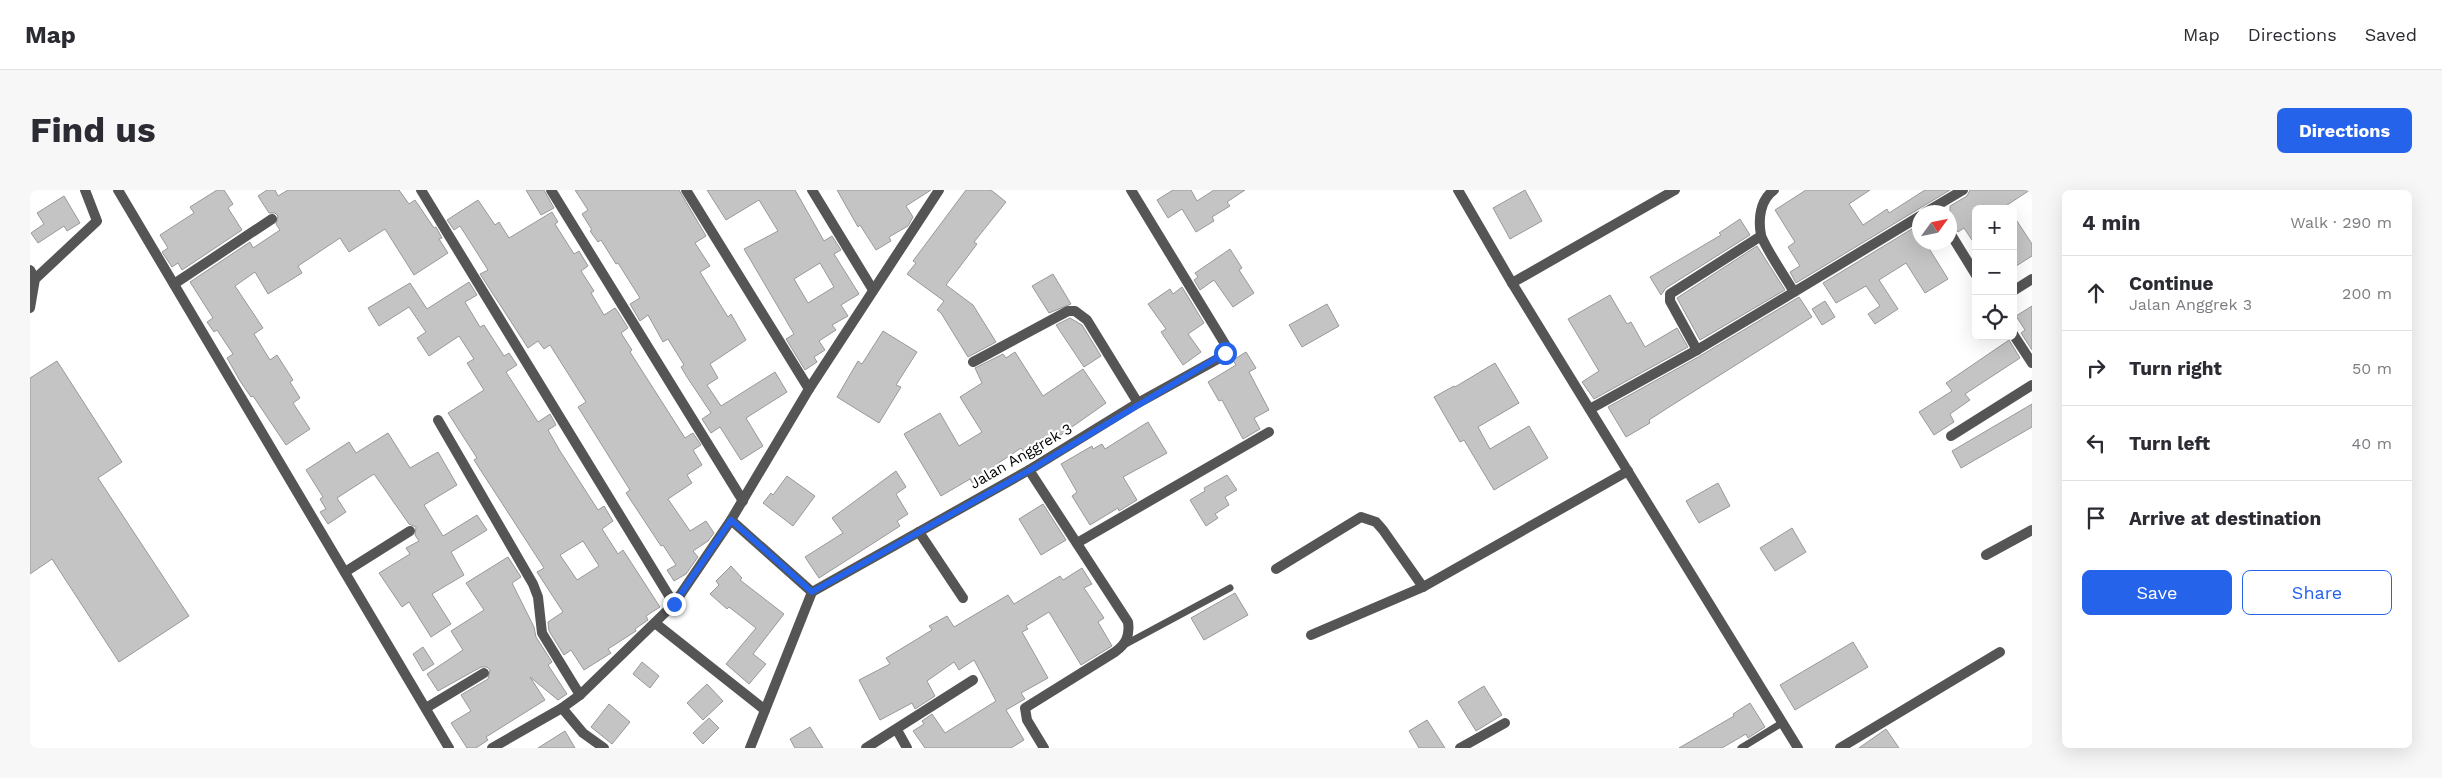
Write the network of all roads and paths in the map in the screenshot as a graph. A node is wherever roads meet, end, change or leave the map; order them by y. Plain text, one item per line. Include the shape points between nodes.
1 (85, 190) edge
2 (118, 190) edge
3 (421, 190) edge
4 (551, 190) edge
5 (686, 190) edge
6 (812, 190) edge
7 (939, 190) edge
8 (1131, 190) edge
9 (1458, 190) edge
10 (1675, 190) edge
11 (1774, 190) edge
12 (1964, 190) edge
13 (1941, 205) edge
14 (272, 219) dead end
15 (1912, 221) edge
16 (1761, 236) junction
17 (1957, 244) edge
18 (1972, 268) edge
19 (33, 275) edge
20 (2032, 279) edge
21 (1512, 283) junction
22 (174, 284) junction
23 (2017, 288) edge
24 (873, 290) junction
25 (1794, 292) junction
26 (30, 308) edge
27 (2017, 340) edge
28 (1697, 350) junction
29 (973, 362) dead end
30 (2032, 363) edge
31 (2032, 385) edge
32 (809, 390) junction
33 (1138, 403) junction
34 (1590, 409) junction
35 (438, 420) dead end
36 (1269, 432) dead end
37 (1951, 436) dead end
38 (1030, 470) junction
39 (1628, 471) junction
40 (743, 501) junction
41 (731, 520) junction
42 (2032, 530) edge
43 (410, 531) dead end
44 (919, 532) junction
45 (1077, 543) junction
46 (1986, 555) dead end
47 (1276, 569) dead end
48 (345, 572) junction
49 (1422, 587) junction
50 (1230, 588) dead end
51 (812, 592) junction
52 (963, 598) dead end
53 (674, 604) junction
54 (655, 623) junction
55 (1311, 635) dead end
56 (1123, 645) junction
57 (2000, 652) dead end
58 (484, 673) dead end
59 (973, 680) dead end
60 (580, 695) junction
61 (426, 708) junction
62 (562, 708) junction
63 (765, 710) junction
64 (1505, 722) dead end
65 (1782, 723) junction
66 (897, 730) junction
67 (449, 748) edge
68 (492, 748) edge
69 (604, 748) edge
70 (750, 748) edge
71 (866, 748) edge
72 (907, 748) edge
73 (1044, 748) edge
74 (1460, 748) edge
75 (1741, 748) edge
76 (1798, 748) edge
77 (1840, 748) edge

1 - 19 street via 97,221
2 - 22 street
3 - 53 street
4 - 40 street
5 - 32 street
6 - 24 street
7 - 24 street
8 - 33 street, Jalan Anggrek 3 via 1226,349 1223,356
9 - 21 street
10 - 21 street
11 - 16 street via 1761,205
12 - 13 street
14 - 22 street
15 - 25 street
16 - 25 street
16 - 28 street via 1670,294 1670,301
17 - 18 street
19 - 26 street
20 - 23 street
21 - 34 street
22 - 48 street
24 - 32 street
25 - 28 street
27 - 30 street
28 - 34 street
29 - 33 street via 1075,310 1087,320
31 - 37 street
32 - 40 street
33 - 38 street, Jalan Anggrek 3
34 - 39 street
35 - 60 street via 533,584 538,597 542,633
36 - 45 street
38 - 44 street, Jalan Anggrek 3
38 - 45 street
39 - 49 street
39 - 65 street
40 - 41 street
41 - 51 street
41 - 53 street
42 - 46 street
43 - 48 street
44 - 51 street, Jalan Anggrek 3
44 - 52 street
45 - 56 street via 1128,622 1129,631
47 - 49 street via 1361,517 1376,522 1383,530
48 - 61 street
49 - 55 street
50 - 56 lane
51 - 63 street
53 - 54 street
54 - 60 street
54 - 63 street
56 - 73 street via 1025,708 1027,720
57 - 77 street
58 - 61 street
59 - 66 street
60 - 62 street
61 - 67 street
62 - 68 street
62 - 69 street via 583,733
63 - 70 street
64 - 74 street
65 - 75 lane
65 - 76 street
66 - 71 street
66 - 72 street

